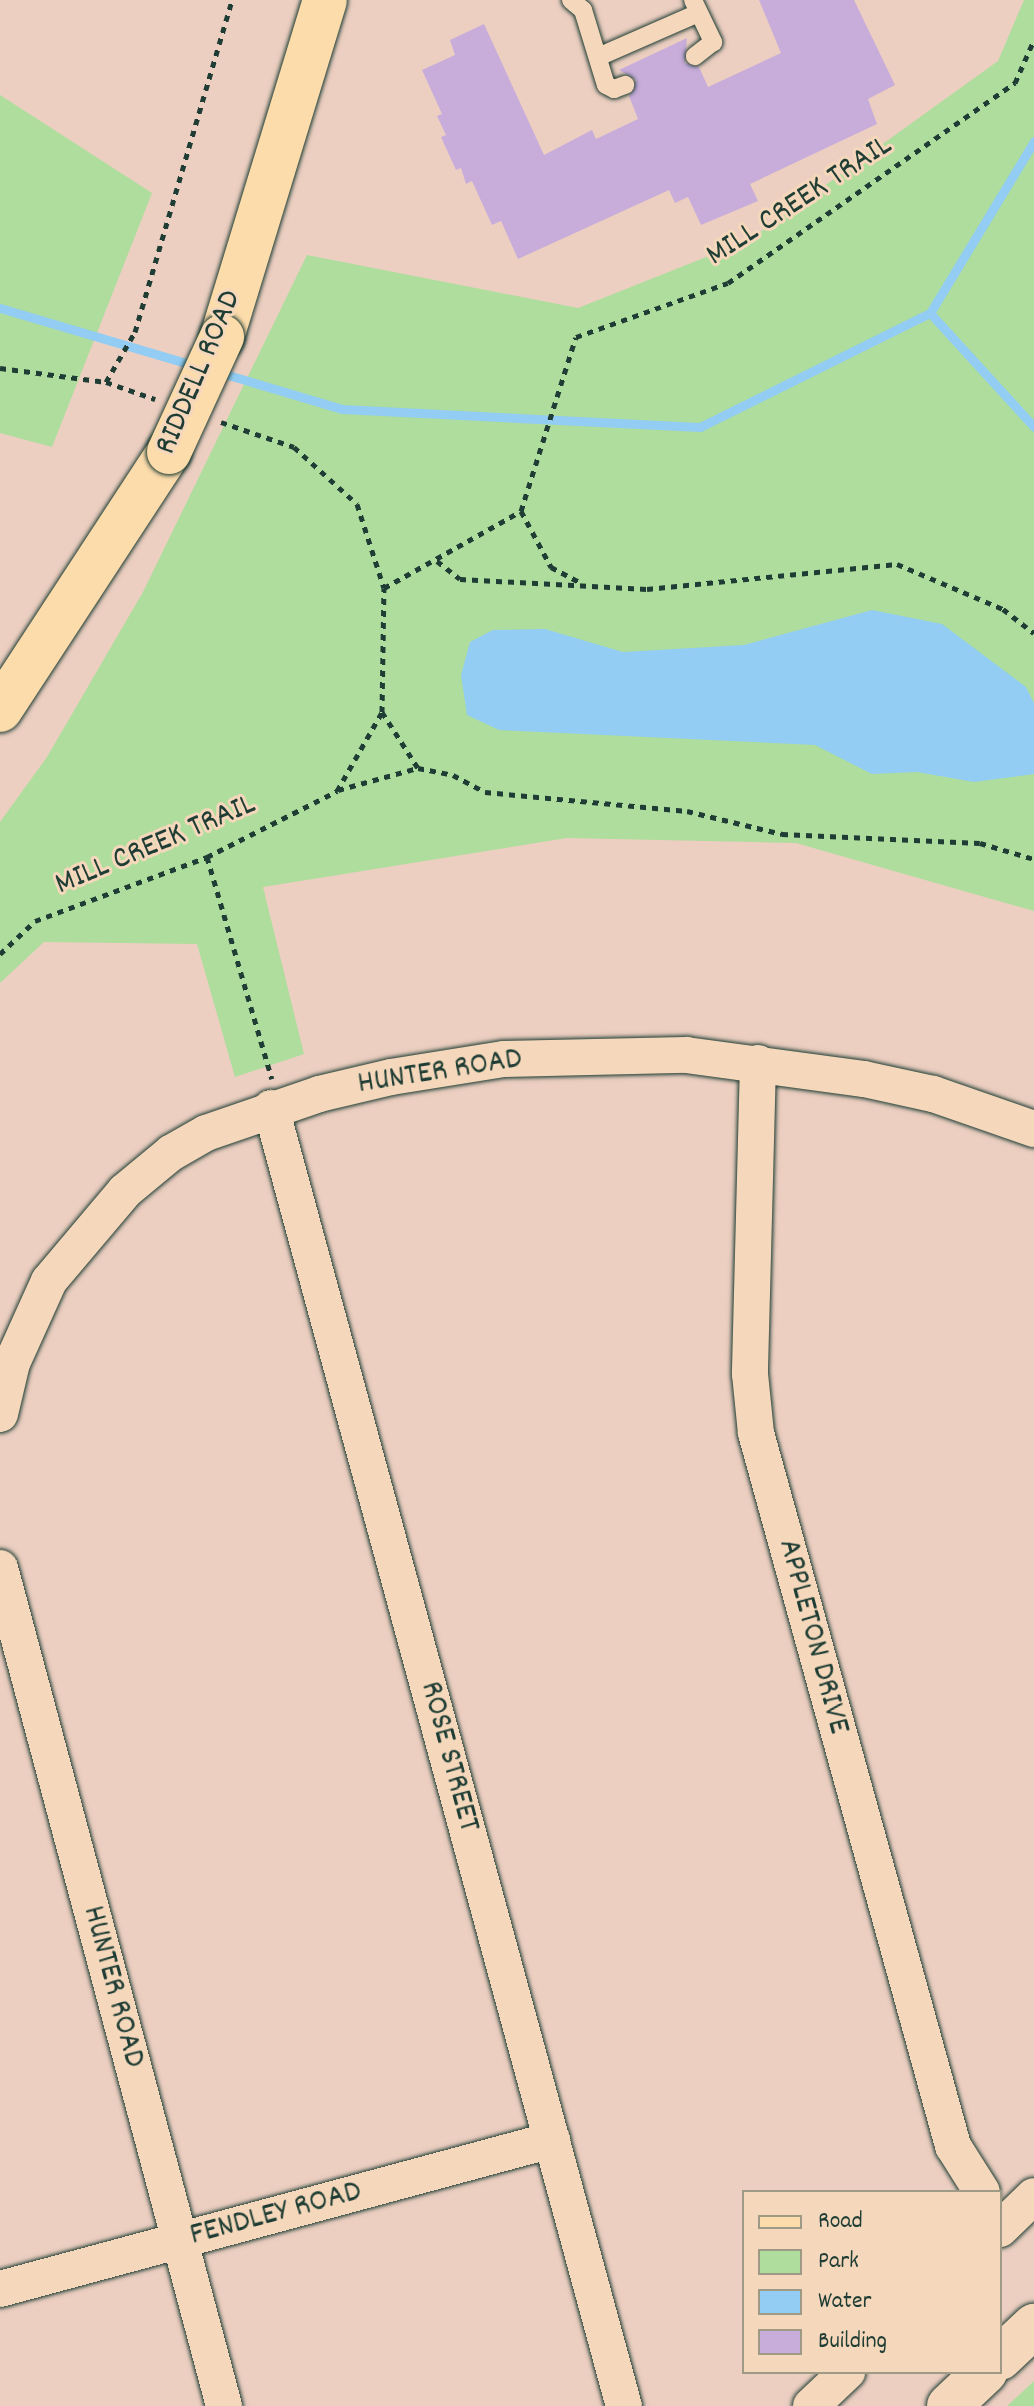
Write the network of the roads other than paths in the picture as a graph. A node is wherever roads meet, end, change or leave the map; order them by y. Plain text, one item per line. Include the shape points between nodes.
1 (325, 0) edge
2 (571, 0) edge
3 (696, 6) edge
4 (695, 56) dead end
5 (598, 57) junction
6 (625, 85) dead end
7 (0, 710) edge
8 (758, 1063) junction
9 (272, 1094) junction
10 (1034, 1129) edge
11 (0, 1414) edge
12 (0, 1568) edge
13 (552, 2140) junction
14 (981, 2190) edge
15 (180, 2240) junction
16 (0, 2289) edge
17 (1034, 2326) edge
18 (1002, 2356) edge
19 (845, 2374) edge
20 (983, 2374) edge
21 (224, 2406) edge
22 (624, 2406) edge
23 (811, 2406) edge
24 (949, 2406) edge

1 - 7 main road, RIDDELL ROAD, bridge via 222,337 169,452
2 - 5 lane via 583,10
3 - 4 lane via 713,42
3 - 5 lane
5 - 6 lane via 606,85
8 - 9 street, HUNTER ROAD via 629,1053 504,1059
8 - 10 street, HUNTER ROAD via 933,1094
8 - 14 street, APPLETON DRIVE via 750,1374 756,1433 953,2146
9 - 11 street, HUNTER ROAD via 171,1153 125,1191 76,1243 27,1323
9 - 13 street, ROSE STREET
12 - 15 street, HUNTER ROAD
13 - 15 street, FENDLEY ROAD
13 - 22 street, ROSE STREET
15 - 16 street, FENDLEY ROAD
15 - 21 street, HUNTER ROAD
17 - 18 main road
19 - 23 street
20 - 24 main road

